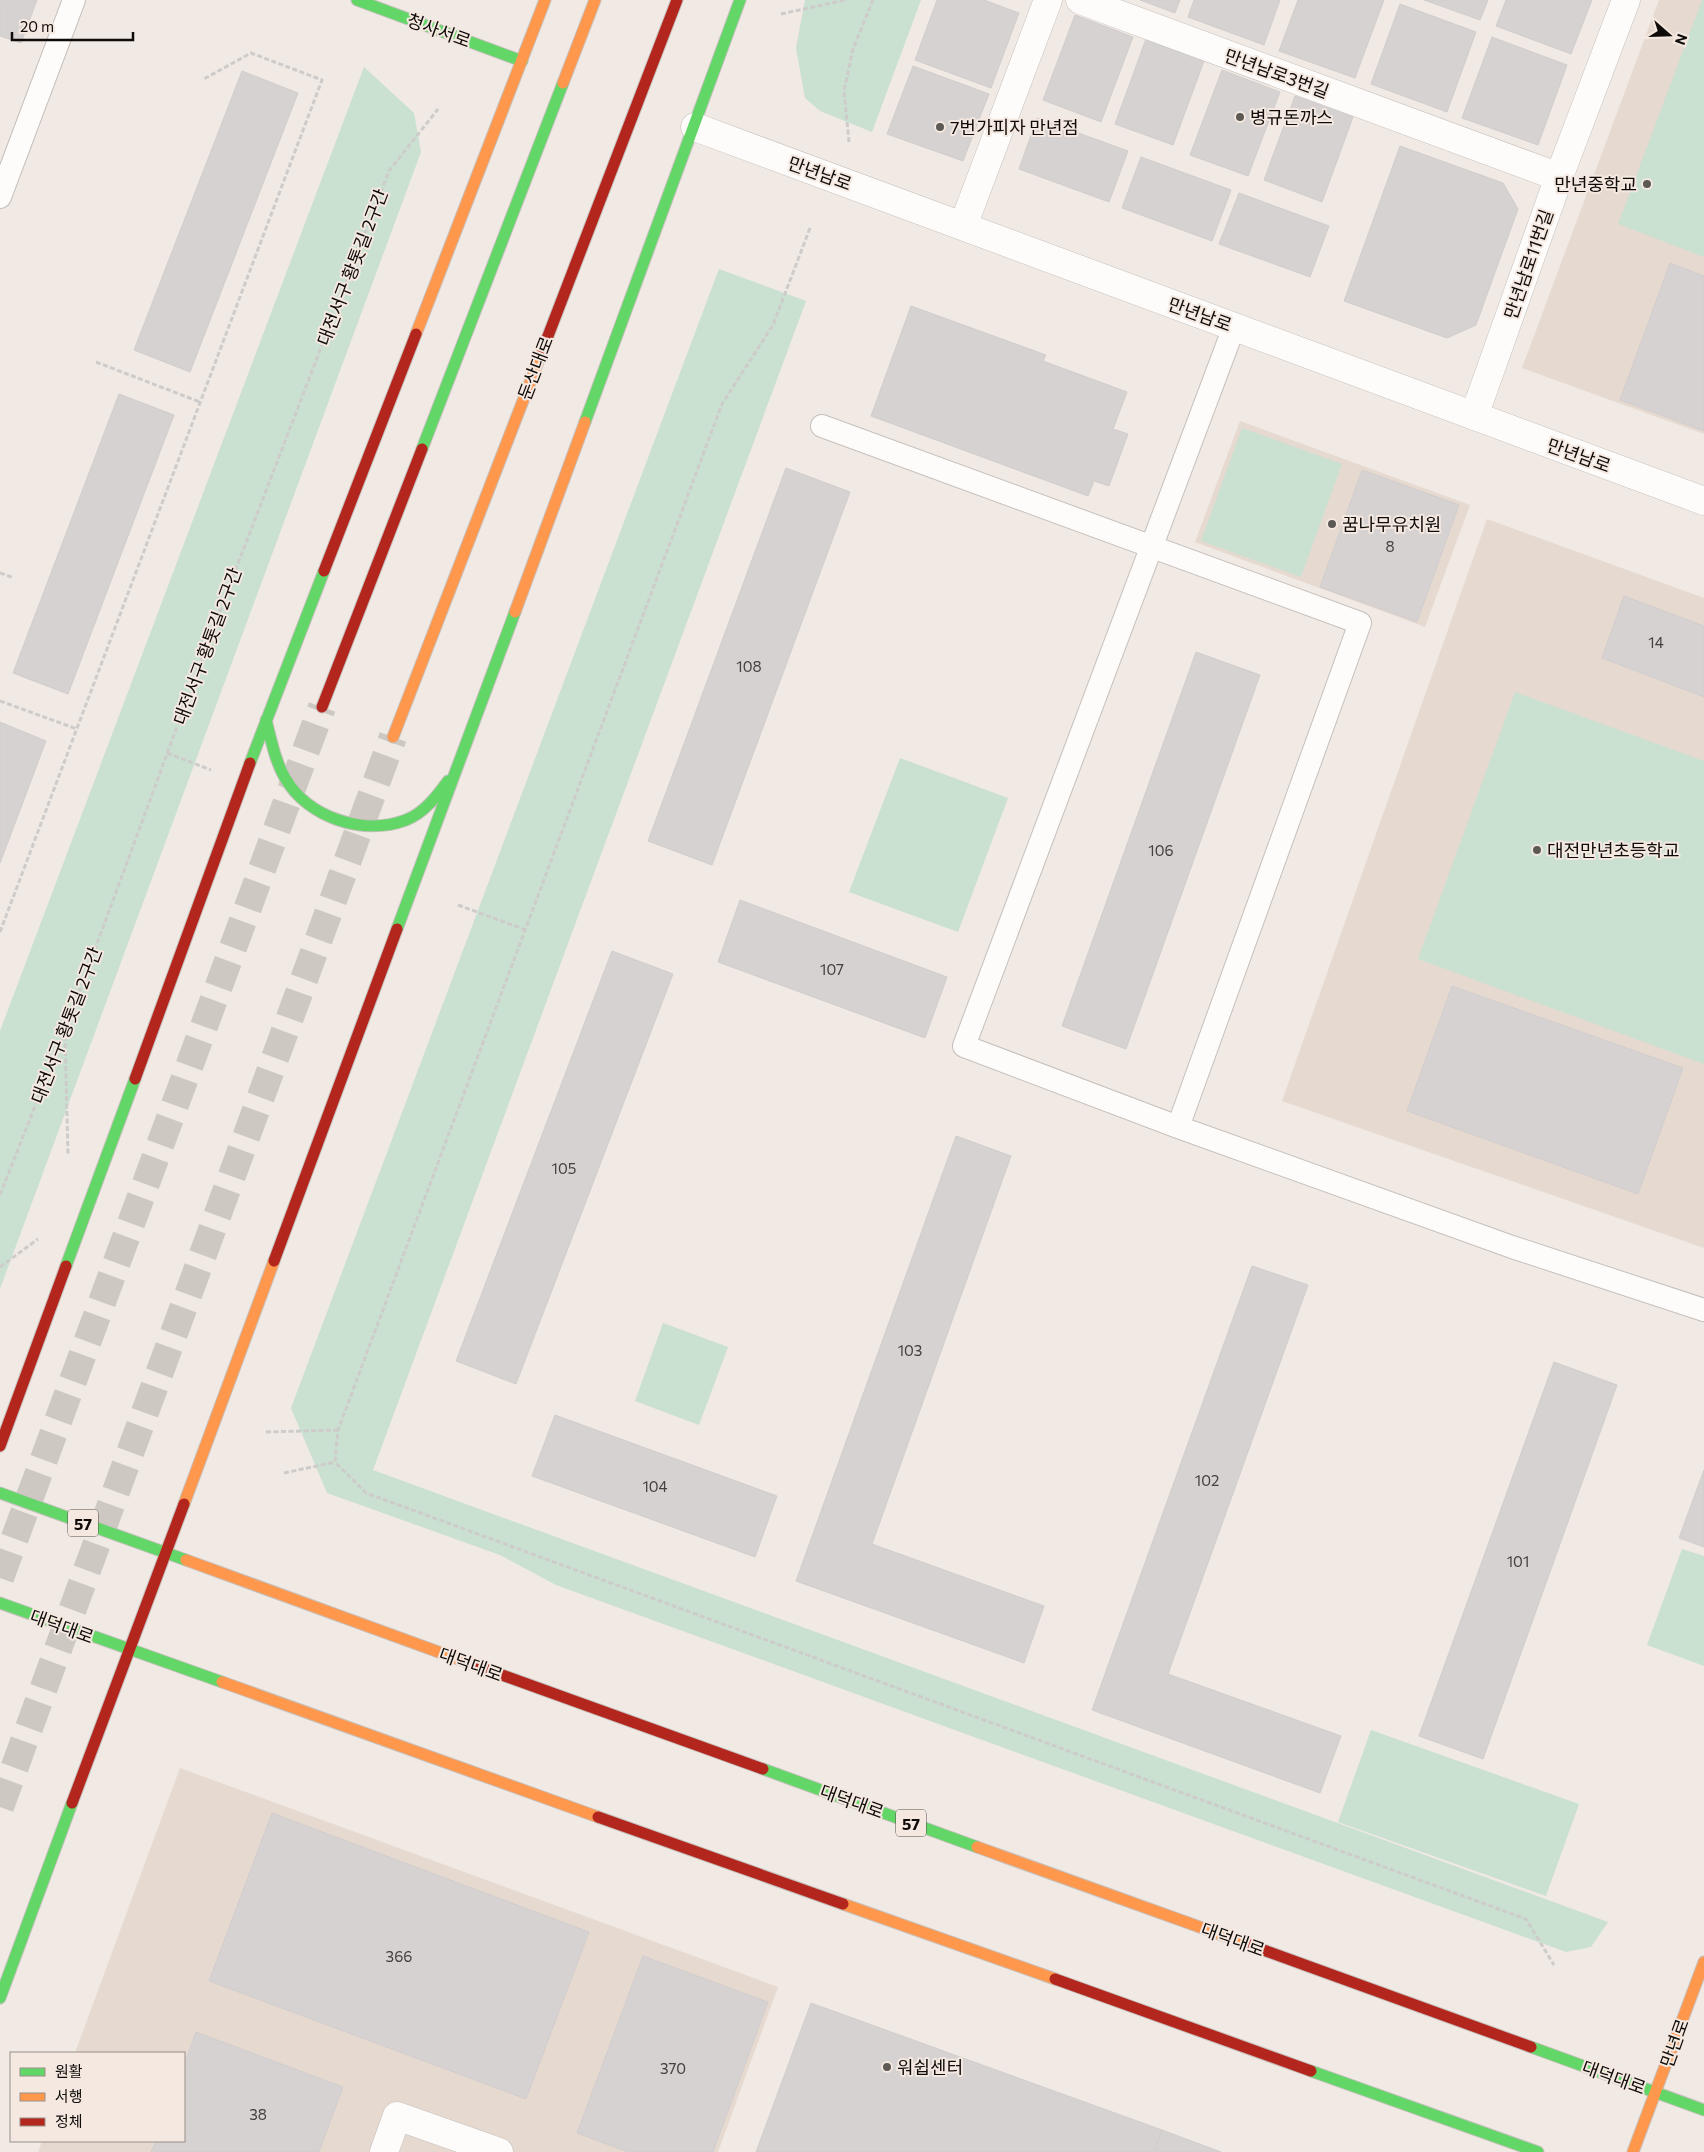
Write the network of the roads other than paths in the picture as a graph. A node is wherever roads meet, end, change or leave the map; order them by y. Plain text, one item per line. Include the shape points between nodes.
1 (74, 0) edge
2 (357, 0) edge
3 (545, 0) edge
4 (595, 0) edge
5 (677, 0) edge
6 (740, 0) edge
7 (1048, 0) edge
8 (1080, 0) edge
9 (1626, 0) edge
10 (522, 61) junction
11 (695, 127) junction
12 (1559, 177) junction
13 (0, 197) edge
14 (963, 226) junction
15 (1234, 327) junction
16 (1474, 416) junction
17 (822, 426) dead end
18 (1704, 501) edge
19 (1151, 547) junction
20 (322, 707) tunnel mouth
21 (266, 720) junction
22 (393, 737) tunnel mouth
23 (459, 766) junction
24 (1178, 1127) junction
25 (1704, 1310) edge
26 (0, 1446) edge
27 (0, 1492) edge
28 (166, 1553) junction
29 (0, 1604) edge
30 (129, 1650) junction
31 (1704, 1962) edge
32 (0, 1998) edge
33 (1656, 2092) junction
34 (1704, 2110) edge
35 (384, 2152) edge
36 (499, 2152) edge
37 (1538, 2152) edge
38 (1633, 2152) edge

1 - 13 lane
2 - 10 main road, 청사서로
3 - 10 main road
4 - 20 main road
5 - 22 main road, 둔산대로
6 - 11 main road
7 - 14 street
8 - 12 street, 만년남로3번길
9 - 12 street, 만년남로11번길
10 - 21 main road
11 - 14 street, 만년남로
11 - 23 main road
12 - 16 street, 만년남로11번길
14 - 15 street, 만년남로
15 - 16 street, 만년남로
15 - 19 lane
16 - 18 street, 만년남로
17 - 19 lane
19 - 24 lane via 1360,623
19 - 24 lane via 964,1046
21 - 23 main road via 284,778 305,804 339,822 384,826 408,819 436,798
21 - 26 main road
23 - 28 main road
24 - 25 lane via 1512,1247
27 - 28 main road, 대덕대로 / 57
28 - 30 main road
28 - 33 main road, 대덕대로 / 57
29 - 30 main road, 대덕대로
30 - 32 main road
30 - 37 main road, 대덕대로
31 - 33 main road, 만년로
33 - 34 main road, 대덕대로 / 57
33 - 38 main road, 만년로
35 - 36 street via 397,2116

